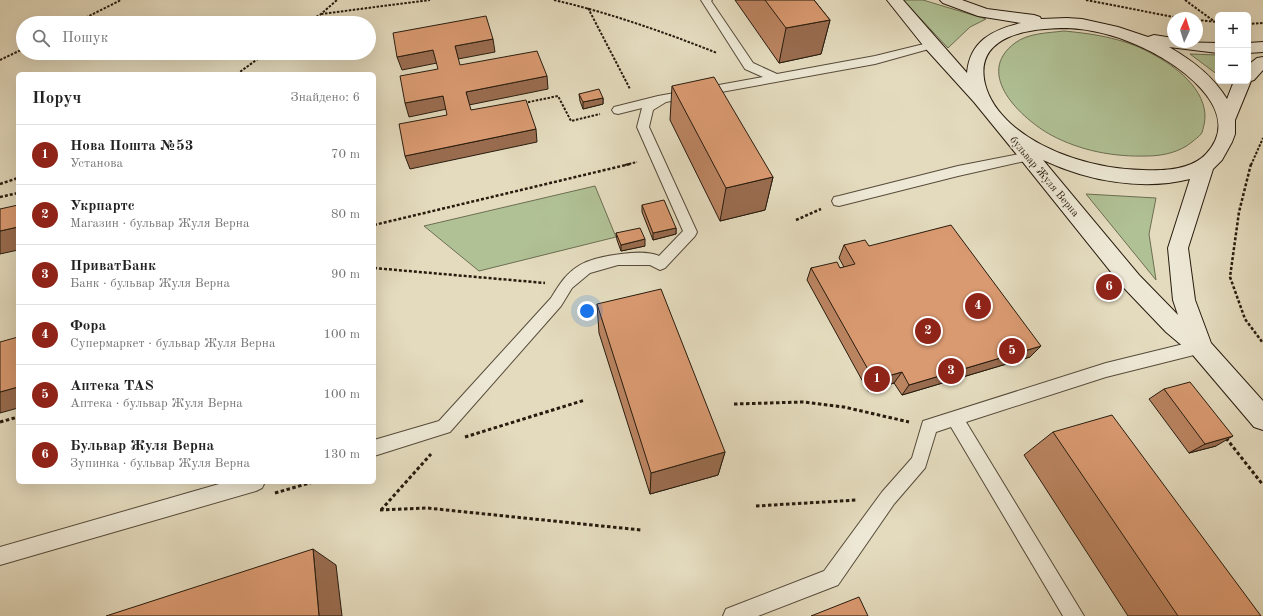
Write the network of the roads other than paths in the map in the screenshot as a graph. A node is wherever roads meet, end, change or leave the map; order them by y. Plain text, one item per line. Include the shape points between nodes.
1 (707, 0) edge
2 (895, 0) edge
3 (948, 0) edge
4 (1061, 23) junction
5 (1121, 33) junction
6 (932, 45) junction
7 (1215, 48) edge
8 (1251, 48) edge
9 (1263, 48) edge
10 (1263, 62) edge
11 (1251, 73) edge
12 (774, 77) junction
13 (1242, 84) edge
14 (980, 98) junction
15 (663, 99) junction
16 (618, 110) road end
17 (1227, 119) junction
18 (1007, 130) junction
19 (1029, 156) junction
20 (1204, 166) junction
21 (840, 201) road end
22 (1200, 347) junction
23 (956, 418) junction
24 (1263, 419) edge
25 (376, 447) edge
26 (249, 484) edge
27 (0, 556) edge
28 (733, 616) edge
29 (1074, 616) edge

1 - 12 lane via 749,66
2 - 6 street, бульвар Жуля Верна
3 - 4 street via 984,13
4 - 5 street
4 - 14 street via 1024,26 1000,34 982,48 974,67 975,84
5 - 7 street via 1159,41
5 - 17 street via 1177,59 1206,83 1222,106
6 - 12 lane via 875,60
6 - 14 street, бульвар Жуля Верна
8 - 9 street
10 - 11 street
12 - 15 lane
13 - 17 street
14 - 18 street, бульвар Жуля Верна
15 - 16 lane
15 - 25 lane via 648,108 643,127 690,232 660,264 652,259 618,259 586,269 567,284 556,302 444,428
17 - 20 street via 1227,134 1216,155
18 - 19 street, бульвар Жуля Верна
18 - 20 street via 1027,144 1060,160 1107,174 1153,178 1185,173
19 - 21 lane
19 - 22 street, бульвар Жуля Верна via 1131,281 1174,325
20 - 22 street, бульвар Жуля Верна via 1178,248 1184,300
22 - 23 lane via 1106,370
22 - 24 street, бульвар Жуля Верна
23 - 28 lane via 929,426 919,462 888,498 831,578
23 - 29 lane
26 - 27 lane

